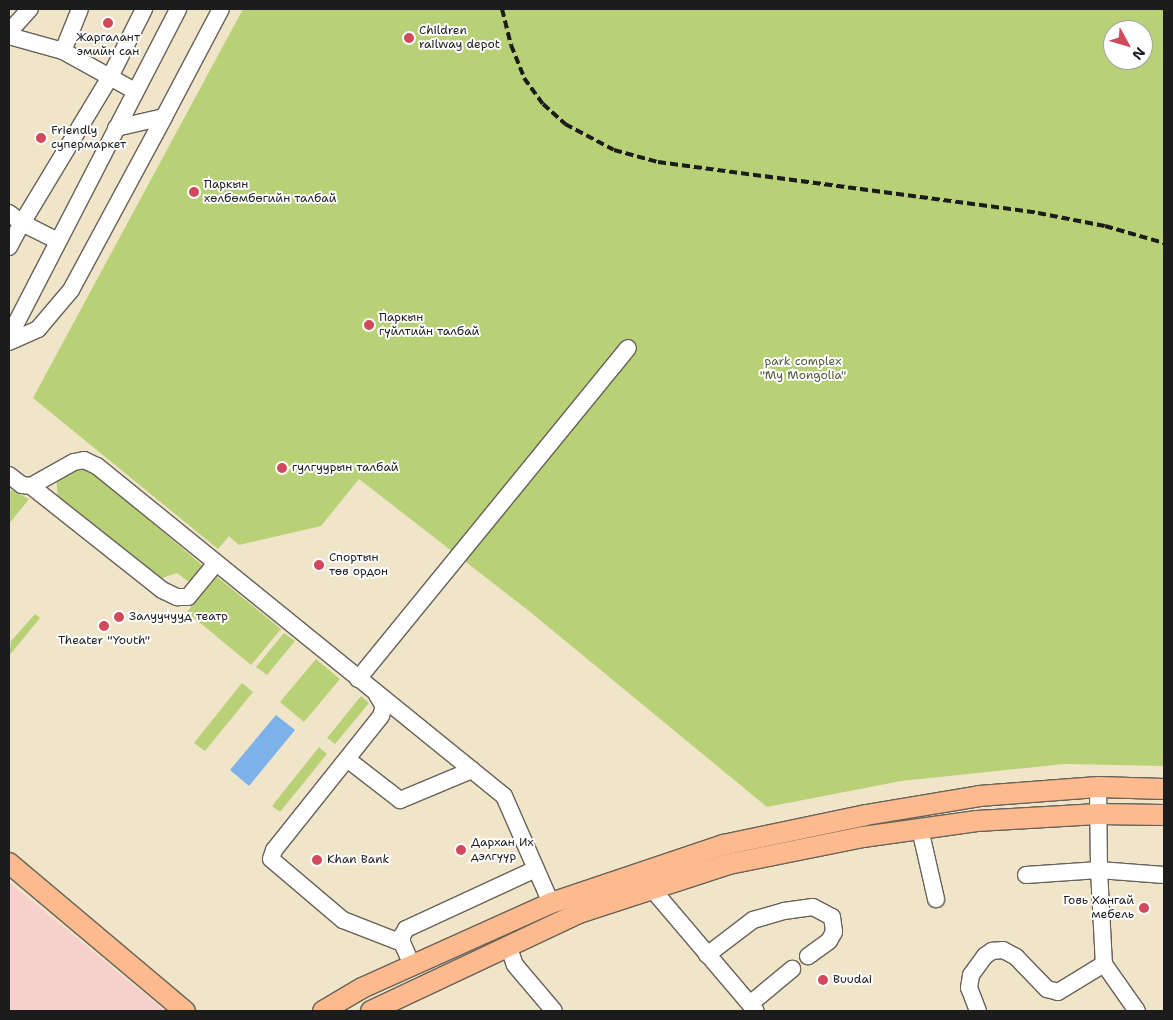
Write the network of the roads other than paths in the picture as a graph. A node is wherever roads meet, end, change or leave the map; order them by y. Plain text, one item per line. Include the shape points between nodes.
1 (30, 9) edge
2 (80, 9) edge
3 (144, 9) edge
4 (178, 9) edge
5 (221, 9) edge
6 (9, 32) edge
7 (9, 36) edge
8 (62, 50) junction
9 (110, 77) junction
10 (135, 92) junction
11 (164, 117) junction
12 (116, 128) junction
13 (15, 218) edge
14 (58, 241) junction
15 (9, 247) edge
16 (9, 337) edge
17 (9, 342) edge
18 (628, 348) dead end
19 (9, 475) edge
20 (32, 486) junction
21 (216, 563) junction
22 (358, 679) junction
23 (377, 695) junction
24 (347, 759) junction
25 (472, 770) junction
26 (1098, 787) junction
27 (1164, 789) edge
28 (1098, 814) junction
29 (1164, 815) edge
30 (920, 829) junction
31 (9, 863) edge
32 (536, 869) junction
33 (1099, 870) junction
34 (1026, 875) dead end
35 (1164, 875) edge
36 (652, 890) junction
37 (936, 899) dead end
38 (551, 903) junction
39 (402, 943) junction
40 (508, 945) junction
41 (707, 955) junction
42 (808, 956) dead end
43 (1104, 964) junction
44 (412, 965) junction
45 (792, 969) dead end
46 (753, 1008) edge
47 (185, 1011) edge
48 (323, 1011) edge
49 (371, 1011) edge
50 (554, 1011) edge
51 (978, 1011) edge
52 (1136, 1011) edge

1 - 6 street
2 - 8 street
3 - 9 street
4 - 10 street
5 - 11 street
7 - 8 street
8 - 9 street
9 - 10 street
9 - 13 street
10 - 12 street
11 - 12 street
11 - 17 street via 71,290 38,330
12 - 14 street
13 - 14 street
13 - 15 street
14 - 16 street
18 - 22 street
19 - 20 street via 22,484
20 - 21 street via 65,466 84,460 91,462
20 - 21 street via 162,590 177,598 188,597
21 - 22 street
22 - 23 street
23 - 24 street via 384,711
23 - 25 street
24 - 25 street via 400,800
24 - 39 street via 274,850 271,859 278,869 343,920
25 - 32 street via 504,796
26 - 27 main road
26 - 28 street
26 - 38 main road via 979,796 723,845
28 - 29 main road
28 - 30 main road
28 - 33 street
30 - 36 main road via 729,864
30 - 37 street
31 - 47 main road
32 - 38 street
32 - 39 street via 410,927 402,936
33 - 34 street
33 - 35 street
33 - 43 street
36 - 40 main road via 579,913
36 - 41 street
38 - 44 main road
39 - 44 street
40 - 49 main road
40 - 50 street via 516,965
41 - 42 street via 753,920 813,907 832,917 834,932 829,941
41 - 46 street
43 - 51 street via 1058,992 1047,989 1016,957 1003,950 992,951 971,975 969,988
43 - 52 street
44 - 48 main road via 362,988
45 - 46 street

